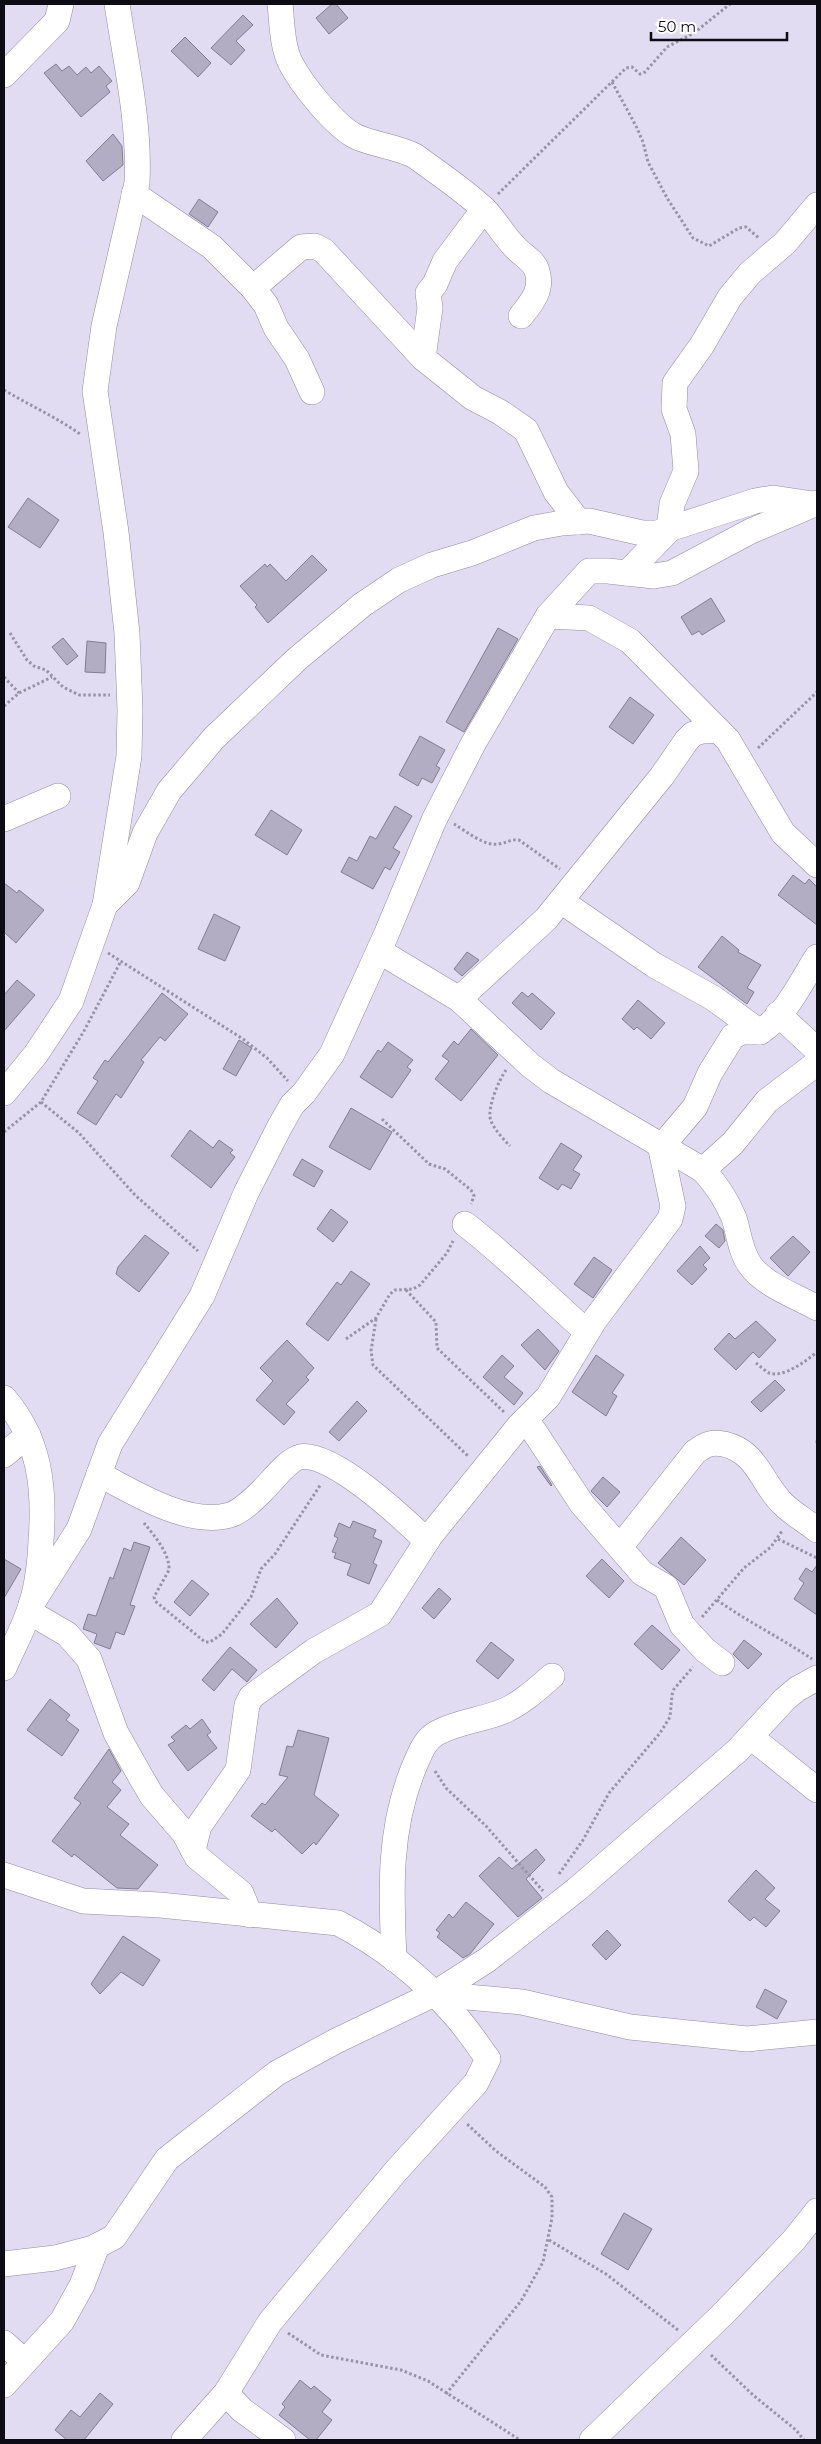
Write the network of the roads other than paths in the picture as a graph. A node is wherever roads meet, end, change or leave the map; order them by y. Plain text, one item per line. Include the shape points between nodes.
1 (61, 4) edge
2 (117, 4) edge
3 (280, 4) edge
4 (4, 75) edge
5 (134, 194) junction
6 (817, 205) edge
7 (484, 209) junction
8 (254, 288) junction
9 (521, 316) dead end
10 (423, 358) junction
11 (312, 392) dead end
12 (815, 504) edge
13 (579, 522) junction
14 (670, 530) junction
15 (627, 573) junction
16 (548, 616) junction
17 (718, 730) junction
18 (58, 796) dead end
19 (4, 819) edge
20 (817, 865) edge
21 (561, 900) junction
22 (105, 905) junction
23 (379, 951) junction
24 (817, 957) edge
25 (459, 1000) junction
26 (778, 1014) junction
27 (760, 1032) junction
28 (817, 1050) edge
29 (817, 1063) edge
30 (6, 1084) edge
31 (661, 1146) junction
32 (703, 1170) junction
33 (465, 1224) road end
34 (817, 1308) edge
35 (587, 1332) junction
36 (4, 1398) edge
37 (522, 1423) junction
38 (28, 1435) junction
39 (4, 1455) edge
40 (99, 1474) junction
41 (817, 1530) edge
42 (427, 1541) junction
43 (620, 1547) junction
44 (30, 1608) junction
45 (714, 1658) road end
46 (4, 1668) edge
47 (552, 1676) dead end
48 (817, 1678) edge
49 (750, 1737) junction
50 (817, 1790) edge
51 (193, 1850) junction
52 (4, 1875) edge
53 (250, 1915) junction
54 (394, 1959) junction
55 (434, 1994) junction
56 (817, 2032) edge
57 (815, 2219) edge
58 (97, 2246) junction
59 (4, 2264) edge
60 (4, 2343) edge
61 (24, 2361) junction
62 (4, 2385) edge
63 (226, 2393) junction
64 (184, 2440) edge
65 (283, 2440) edge
66 (592, 2440) edge

1 - 4 street via 57,21
2 - 5 street via 137,134
3 - 7 street via 290,63 334,121 355,136 415,156
5 - 8 street via 212,248
5 - 22 street via 104,326 95,391 117,541 130,694 129,756
6 - 14 street via 730,297 675,383 674,409 683,434 686,472 672,504
7 - 9 street via 537,270 536,298
7 - 10 street via 445,261 428,293 430,308
8 - 10 street via 301,247 315,246
8 - 11 street via 297,359
10 - 13 street via 473,398 526,430 556,492
12 - 14 street via 773,498 755,501
12 - 15 street via 751,531 672,573 654,576
13 - 14 street via 589,521 642,534
13 - 22 street via 534,528 432,565 399,580 362,605 297,659 214,738 188,768 169,791 145,833 128,883
14 - 15 street
15 - 16 street via 589,571
16 - 17 street via 589,618 622,634
16 - 23 street via 436,814
17 - 20 street via 743,763 783,834
17 - 21 street via 702,731 687,740 662,776
18 - 19 street
21 - 25 street via 546,919
21 - 27 street via 654,965 713,998
22 - 30 street via 71,1000 36,1054
23 - 25 street
23 - 40 street via 332,1054 284,1120 246,1193 202,1296 110,1444
24 - 26 street
25 - 31 street via 551,1081
26 - 27 street
26 - 28 street
27 - 31 street via 733,1036 710,1073 695,1107
29 - 32 street via 767,1101 733,1143
31 - 32 street
31 - 35 street via 673,1206 670,1219
32 - 34 street via 734,1218 750,1266 762,1277
33 - 35 street
35 - 37 street via 548,1397
36 - 38 street via 18,1414
37 - 42 street
37 - 43 street via 582,1504
38 - 39 street
38 - 44 street via 41,1480 43,1514 40,1567
40 - 42 street via 139,1495 195,1517 215,1518 238,1511 294,1458 321,1459 398,1512
40 - 44 street via 79,1530
41 - 43 street via 782,1504 746,1454 714,1442 696,1452
42 - 51 street via 380,1614 314,1651 251,1697 247,1705 238,1770 200,1826
43 - 45 street via 642,1573 666,1588 674,1613 688,1633
44 - 46 street
44 - 51 street via 67,1634 89,1659 116,1733 152,1796 175,1821
47 - 54 street via 505,1711 437,1733 422,1750 398,1813 391,1892
48 - 49 street via 785,1699
49 - 50 street
49 - 55 street via 677,1803 549,1894 487,1960
51 - 53 street via 204,1864 241,1893
52 - 53 street via 83,1901
53 - 54 street via 338,1923
54 - 55 street
55 - 56 street via 496,1999 630,2027 747,2039
55 - 58 street via 277,2073 167,2159 114,2237
55 - 63 street via 488,2059 476,2083 351,2224 270,2322
57 - 66 street
58 - 59 street via 55,2258
58 - 61 street via 82,2285 62,2320
60 - 61 street
61 - 62 street
63 - 64 street
63 - 65 street via 242,2410

